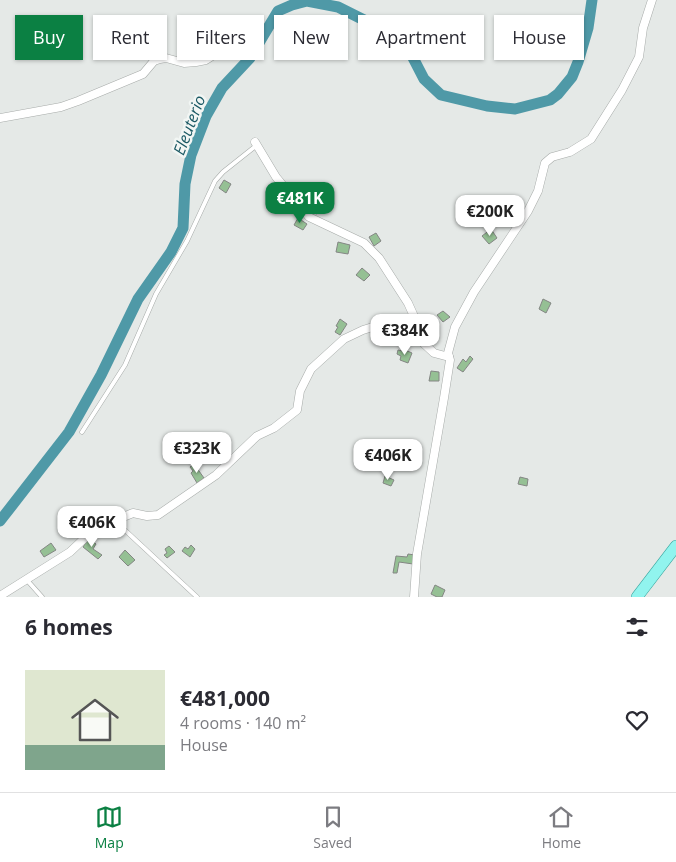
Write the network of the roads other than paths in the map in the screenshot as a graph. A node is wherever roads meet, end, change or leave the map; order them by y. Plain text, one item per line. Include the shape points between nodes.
1 (652, 0) edge
2 (206, 60) edge
3 (0, 118) edge
4 (256, 143) joint
5 (415, 333) junction
6 (449, 357) junction
7 (82, 432) dead end
8 (114, 520) junction
9 (676, 546) edge
10 (26, 579) junction
11 (0, 596) edge
12 (42, 597) edge
13 (197, 597) edge
14 (414, 597) edge
15 (637, 597) edge

1 - 6 street via 643,28 639,57 622,90 591,139 545,163 538,191 528,211 474,292 456,327
2 - 3 street via 184,63 160,59 143,74 78,101
4 - 5 street via 276,176 309,217 364,244 379,258 408,303 417,323
4 - 7 lane via 216,181 188,240 156,294 125,365
5 - 6 street via 434,353
5 - 8 street via 396,325 379,325 344,339 311,369 300,392 297,410 274,428 257,436 216,475 158,515 133,512
6 - 14 street via 417,554
8 - 10 street
8 - 13 lane
9 - 15 main road
10 - 11 street
10 - 12 lane

